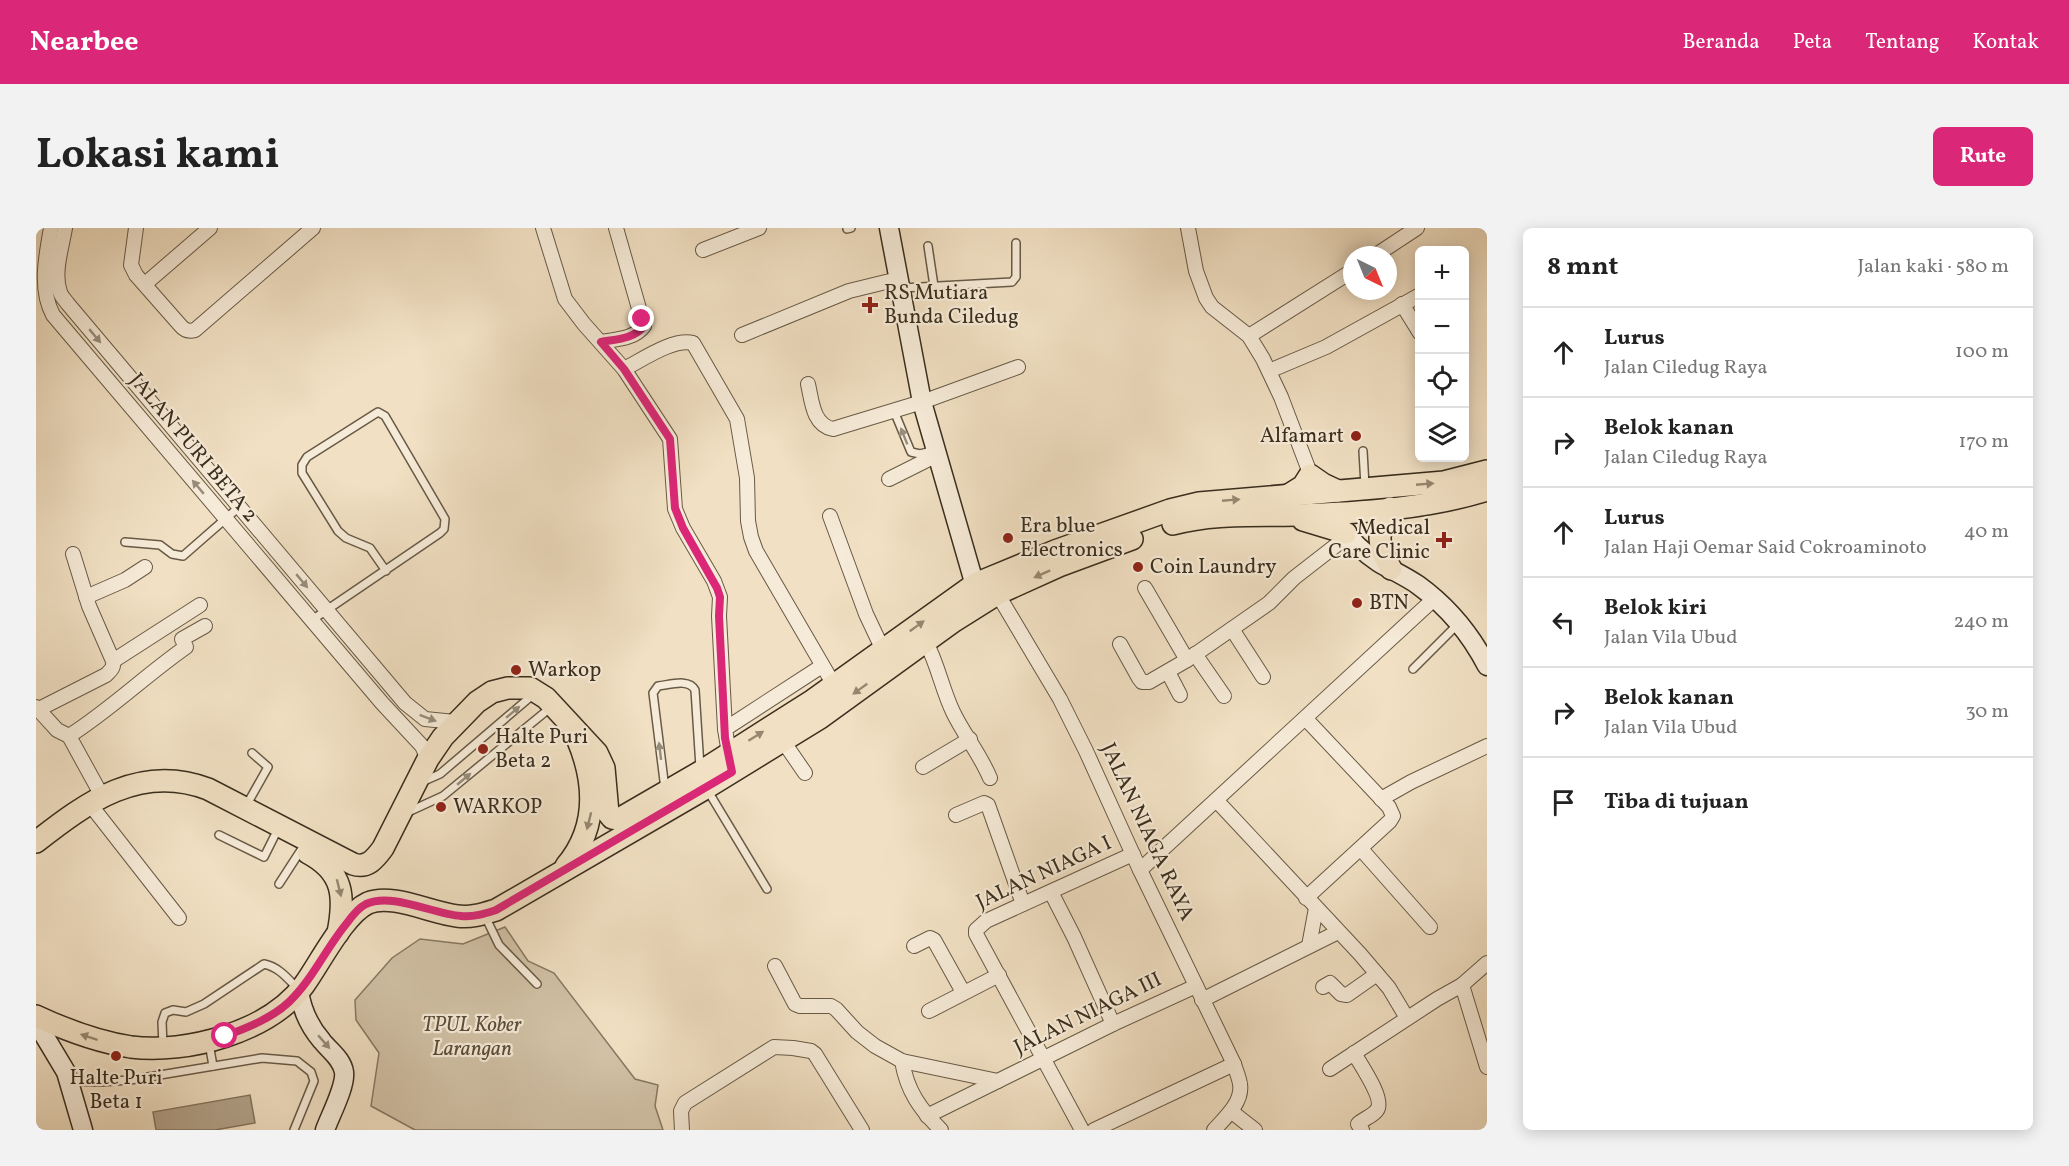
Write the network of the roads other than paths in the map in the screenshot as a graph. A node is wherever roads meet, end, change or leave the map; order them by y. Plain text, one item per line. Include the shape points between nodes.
1 (51, 228) edge
2 (65, 228) edge
3 (136, 228) edge
4 (210, 228) edge
5 (313, 228) edge
6 (543, 228) edge
7 (616, 228) edge
8 (759, 228) edge
9 (889, 228) edge
10 (1188, 228) edge
11 (1417, 228) edge
12 (1016, 243) dead end
13 (928, 246) dead end
14 (1390, 246) edge
15 (703, 250) dead end
16 (1343, 277) edge
17 (898, 283) junction
18 (145, 284) junction
19 (934, 286) junction
20 (1415, 297) edge
21 (68, 304) junction
22 (1402, 304) junction
23 (53, 315) junction
24 (1415, 326) edge
25 (742, 335) dead end
26 (1249, 336) junction
27 (601, 342) junction
28 (1018, 367) dead end
29 (624, 369) junction
30 (1269, 371) junction
31 (808, 384) dead end
32 (922, 402) junction
33 (894, 411) junction
34 (1363, 451) dead end
35 (936, 452) junction
36 (1487, 471) edge
37 (889, 479) dead end
38 (1322, 487) junction
39 (1365, 488) junction
40 (1487, 490) edge
41 (1286, 506) junction
42 (239, 507) junction
43 (1390, 508) junction
44 (1330, 514) junction
45 (831, 516) dead end
46 (225, 519) junction
47 (1347, 535) junction
48 (125, 542) dead end
49 (276, 550) junction
50 (73, 554) dead end
51 (262, 562) junction
52 (145, 567) dead end
53 (1391, 569) junction
54 (386, 571) junction
55 (1145, 588) dead end
56 (986, 590) junction
57 (86, 597) junction
58 (1435, 598) junction
59 (200, 605) dead end
60 (327, 610) junction
61 (312, 620) junction
62 (1458, 623) junction
63 (205, 626) dead end
64 (1232, 629) junction
65 (926, 642) junction
66 (1120, 644) dead end
67 (884, 650) junction
68 (1191, 657) junction
69 (113, 661) junction
70 (370, 662) junction
71 (822, 666) junction
72 (1487, 666) edge
73 (1413, 669) dead end
74 (1168, 672) junction
75 (359, 675) junction
76 (1263, 677) dead end
77 (834, 685) junction
78 (530, 689) junction
79 (1180, 695) dead end
80 (1224, 696) dead end
81 (498, 698) dead end
82 (405, 703) junction
83 (554, 705) junction
84 (37, 708) edge
85 (394, 716) junction
86 (1306, 719) junction
87 (460, 724) junction
88 (572, 724) junction
89 (725, 729) junction
90 (69, 736) junction
91 (970, 739) junction
92 (783, 741) junction
93 (1487, 746) edge
94 (252, 753) dead end
95 (730, 762) junction
96 (922, 767) dead end
97 (422, 771) junction
98 (805, 772) dead end
99 (990, 778) dead end
100 (703, 780) junction
101 (124, 787) junction
102 (1381, 799) junction
103 (95, 800) junction
104 (1216, 801) junction
105 (663, 803) junction
106 (244, 808) junction
107 (956, 815) dead end
108 (400, 816) junction
109 (625, 825) junction
110 (57, 826) junction
111 (219, 835) dead end
112 (275, 835) junction
113 (36, 842) edge
114 (1361, 849) junction
115 (36, 850) edge
116 (301, 850) junction
117 (1133, 854) junction
118 (1140, 870) junction
119 (557, 875) junction
120 (279, 884) dead end
121 (767, 890) dead end
122 (1052, 892) junction
123 (1311, 903) junction
124 (1023, 904) junction
125 (484, 914) junction
126 (179, 918) dead end
127 (1430, 927) dead end
128 (1338, 932) junction
129 (337, 934) junction
130 (914, 946) dead end
131 (1309, 946) junction
132 (1487, 963) edge
133 (775, 966) dead end
134 (1377, 974) junction
135 (999, 975) junction
136 (537, 984) dead end
137 (1462, 985) junction
138 (1196, 986) junction
139 (1323, 987) dead end
140 (299, 991) junction
141 (963, 992) junction
142 (1202, 1000) junction
143 (929, 1011) dead end
144 (36, 1016) edge
145 (1407, 1018) junction
146 (36, 1022) edge
147 (1113, 1024) junction
148 (208, 1040) junction
149 (163, 1041) junction
150 (1354, 1053) junction
151 (1044, 1059) junction
152 (902, 1061) junction
153 (1234, 1065) junction
154 (213, 1066) junction
155 (1487, 1067) edge
156 (1330, 1069) dead end
157 (69, 1081) junction
158 (998, 1081) junction
159 (1232, 1112) junction
160 (927, 1116) junction
161 (83, 1130) edge
162 (294, 1130) edge
163 (325, 1130) edge
164 (682, 1130) edge
165 (862, 1130) edge
166 (941, 1130) edge
167 (1082, 1130) edge
168 (1094, 1130) edge
169 (1214, 1130) edge
170 (1255, 1130) edge
171 (1362, 1130) edge

1 - 23 street, JALAN PURI BETA 2 via 45,288 46,303
2 - 21 street, JALAN PURI BETA 2 via 58,282
3 - 18 street via 131,265
4 - 18 street
5 - 18 street via 195,330 183,328
6 - 27 street via 565,299
7 - 27 street via 644,326 631,336
8 - 15 street
9 - 17 main road
10 - 26 street via 1206,298 1217,312
11 - 14 street
12 - 19 lane via 1016,277 1012,282
13 - 19 lane
16 - 26 street
17 - 19 lane
17 - 25 street via 849,291
17 - 32 main road
20 - 22 street
21 - 23 street
21 -> 42 street, JALAN PURI BETA 2
22 - 24 street
22 - 30 street via 1326,347
46 -> 23 street, JALAN PURI BETA 2
26 - 30 street
27 - 29 street
28 - 32 street
29 - 71 street via 671,345 693,343 736,419 747,478 748,521 756,551
29 - 89 street via 670,439 675,508 720,597
30 - 38 street
31 - 33 street via 818,421 824,427 833,429
32 - 33 street
32 - 35 main road
35 -> 33 lane via 911,452
34 - 39 lane
35 - 37 street
35 - 56 main road
39 -> 36 main road via 1444,482
38 - 39 main road
38 - 41 main road
38 - 44 main road
40 - 43 main road
41 - 44 main road
41 - 47 main road
41 - 56 main road via 1186,520
42 - 46 lane
42 - 49 street, JALAN PURI BETA 2
43 - 44 main road
43 - 53 main road via 1379,533 1382,553
44 - 47 main road
45 - 67 street via 866,614
46 - 48 lane via 183,556 159,545
46 - 51 street, JALAN PURI BETA 2
47 - 53 main road via 1369,556
47 - 64 street via 1269,603
49 - 51 street
49 -> 60 street, JALAN PURI BETA 2
50 - 57 street
51 - 61 street, JALAN PURI BETA 2
52 - 57 street
53 - 58 main road
54 - 54 lane via 440,533 446,519 386,416 378,412 307,457 302,473 338,531 370,548
54 - 60 lane
55 - 68 street
56 - 65 main road
67 -> 56 main road
56 - 117 street, JALAN NIAGA RAYA via 1060,699
57 - 69 street
58 - 62 main road
58 - 86 street
59 - 69 street
60 - 61 lane
60 - 70 street, JALAN PURI BETA 2
61 - 75 street, JALAN PURI BETA 2
62 - 72 main road
62 - 73 lane
63 - 90 street via 182,639 186,647
64 - 68 street
64 - 76 street
65 - 91 street via 952,710
65 -> 92 main road
66 - 74 street via 1142,682
67 - 77 main road
68 - 74 street
68 - 80 street
69 - 84 street via 106,675
70 - 75 street
70 - 82 street, JALAN PURI BETA 2
71 - 77 street
71 - 89 street
74 - 79 street
75 - 85 street, JALAN PURI BETA 2
95 -> 77 main road
78 - 81 lane
78 - 83 main road
78 - 87 main road via 492,692 477,702
97 -> 78 lane via 440,774
82 - 85 street
82 -> 87 street, JALAN PURI BETA 2 via 425,719
83 - 88 main road
108 -> 83 lane via 443,796
84 - 90 street via 57,730
85 - 97 street, JALAN PURI BETA 2 via 422,746
86 - 102 street
86 - 104 street
87 - 97 main road via 438,743
88 - 109 main road via 601,760 608,815
88 -> 119 main road via 588,767 592,808 582,842
89 - 95 street
90 - 103 street
91 - 96 street
91 - 99 street
92 - 95 main road
92 - 98 street
93 - 102 street
94 - 106 lane via 268,767
95 - 100 main road
97 - 108 main road
100 - 105 main road
105 -> 100 lane via 653,693 658,686 693,685
100 - 121 lane
101 - 103 main road
101 - 106 main road via 178,782 208,789
101 - 112 main road via 156,787 183,793
102 - 114 street via 1393,816
103 - 110 main road
103 - 126 street
104 - 118 street
104 - 123 street
105 - 109 main road
106 - 108 main road via 357,866 375,858
107 - 124 street via 987,805
109 - 119 main road
110 - 113 main road
110 - 115 main road
111 - 112 lane via 264,857
112 - 116 main road
114 - 123 street
114 - 127 street
116 - 120 lane
116 -> 129 main road via 324,863 337,880 342,906
117 - 118 street, JALAN NIAGA RAYA
117 - 122 street, JALAN NIAGA I
118 - 138 street, JALAN NIAGA RAYA
119 - 125 main road
122 - 124 street, JALAN NIAGA I
122 - 147 street
123 - 128 street
123 - 131 street
124 - 135 street, JALAN NIAGA I via 986,921 976,930
125 - 129 main road via 457,916 380,900 360,908
125 - 136 lane via 498,945
128 - 131 street
128 - 134 street
129 - 140 main road
130 - 141 street via 926,939 934,940
131 - 142 street
132 - 137 street
133 - 152 street, JALAN NIAGA III via 795,1004 831,1006 866,1039
134 - 139 street via 1347,994 1341,994 1330,983
134 - 145 street
135 - 141 street
135 - 151 street, JALAN NIAGA I
137 - 145 street
137 - 155 street
138 - 142 street, JALAN NIAGA RAYA
138 - 147 street, JALAN NIAGA III
140 - 148 main road via 259,1022
140 - 149 lane via 279,970 264,964 204,1004 186,1012 168,1011 162,1022
140 -> 163 main road via 305,1017 344,1072
141 - 143 street
142 - 153 street, JALAN NIAGA RAYA
149 -> 144 main road via 131,1047 66,1029
145 - 150 street
146 - 157 main road
147 - 151 street, JALAN NIAGA III
148 - 149 main road
148 - 154 lane
150 - 156 street
150 - 171 street via 1378,1097 1379,1107 1358,1124
151 - 158 street, JALAN NIAGA III
151 - 167 street, JALAN NIAGA I
152 - 158 street, JALAN NIAGA III
152 - 160 street via 908,1086
153 - 159 street, JALAN NIAGA RAYA via 1240,1088
153 - 168 street
154 - 157 lane via 130,1080
154 - 162 lane via 262,1058 288,1059 304,1065 311,1072 313,1086
157 - 161 main road
158 - 160 street, JALAN NIAGA III
159 - 169 street
159 - 170 street
160 - 166 street
164 - 165 street via 681,1111 685,1103 774,1047 812,1051

